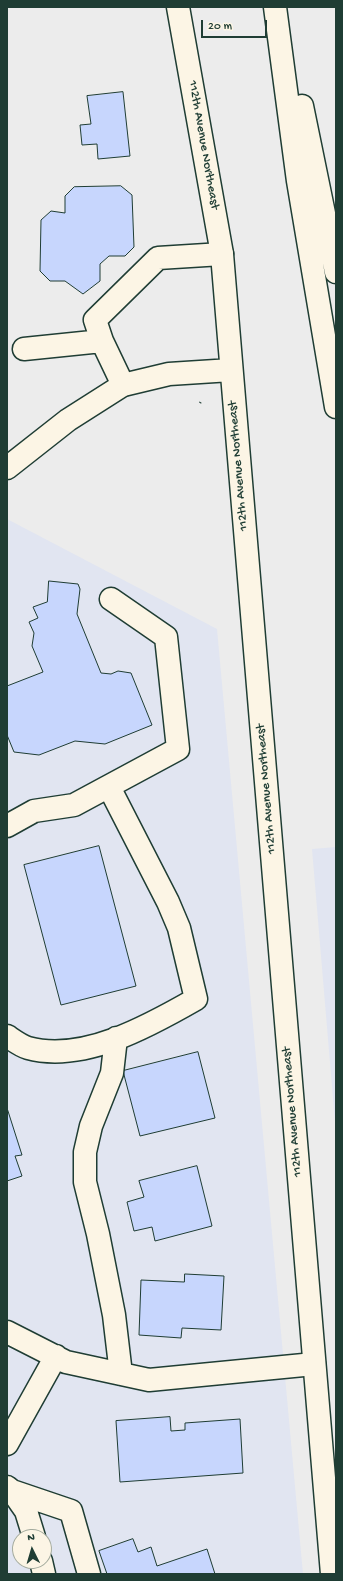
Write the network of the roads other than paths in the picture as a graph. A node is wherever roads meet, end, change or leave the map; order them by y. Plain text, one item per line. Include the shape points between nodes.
1 (178, 7) edge
2 (275, 7) edge
3 (281, 7) edge
4 (222, 254) junction
5 (336, 272) edge
6 (102, 341) junction
7 (24, 349) dead end
8 (231, 370) junction
9 (123, 385) junction
10 (336, 407) edge
11 (7, 468) edge
12 (112, 599) dead end
13 (109, 787) junction
14 (7, 826) edge
15 (7, 1036) edge
16 (116, 1038) junction
17 (7, 1332) edge
18 (56, 1356) junction
19 (314, 1364) junction
20 (121, 1374) junction
21 (7, 1444) edge
22 (10, 1489) edge
23 (331, 1509) edge
24 (32, 1529) edge
25 (89, 1574) edge
26 (332, 1574) edge

1 - 4 main road, 112th Avenue Northeast
2 - 10 main road via 298,181
3 - 5 main road
4 - 6 main road via 158,258 94,320
4 - 8 main road, 112th Avenue Northeast
6 - 7 main road
6 - 9 main road
8 - 9 main road via 169,374
8 - 19 main road, 112th Avenue Northeast
9 - 11 main road via 68,420
12 - 13 main road via 166,637 178,749
13 - 14 main road via 74,805 34,811
13 - 16 main road via 179,928 196,999 161,1019
15 - 16 main road via 27,1048 55,1052 80,1050
16 - 20 main road via 112,1073 91,1126 85,1152 85,1182 114,1316
17 - 18 main road
18 - 20 main road via 66,1362
18 - 21 main road
19 - 20 main road via 149,1380
19 - 23 main road, 112th Avenue Northeast
22 - 24 main road via 26,1511
22 - 25 main road via 71,1511
23 - 26 main road, 112th Avenue Northeast

